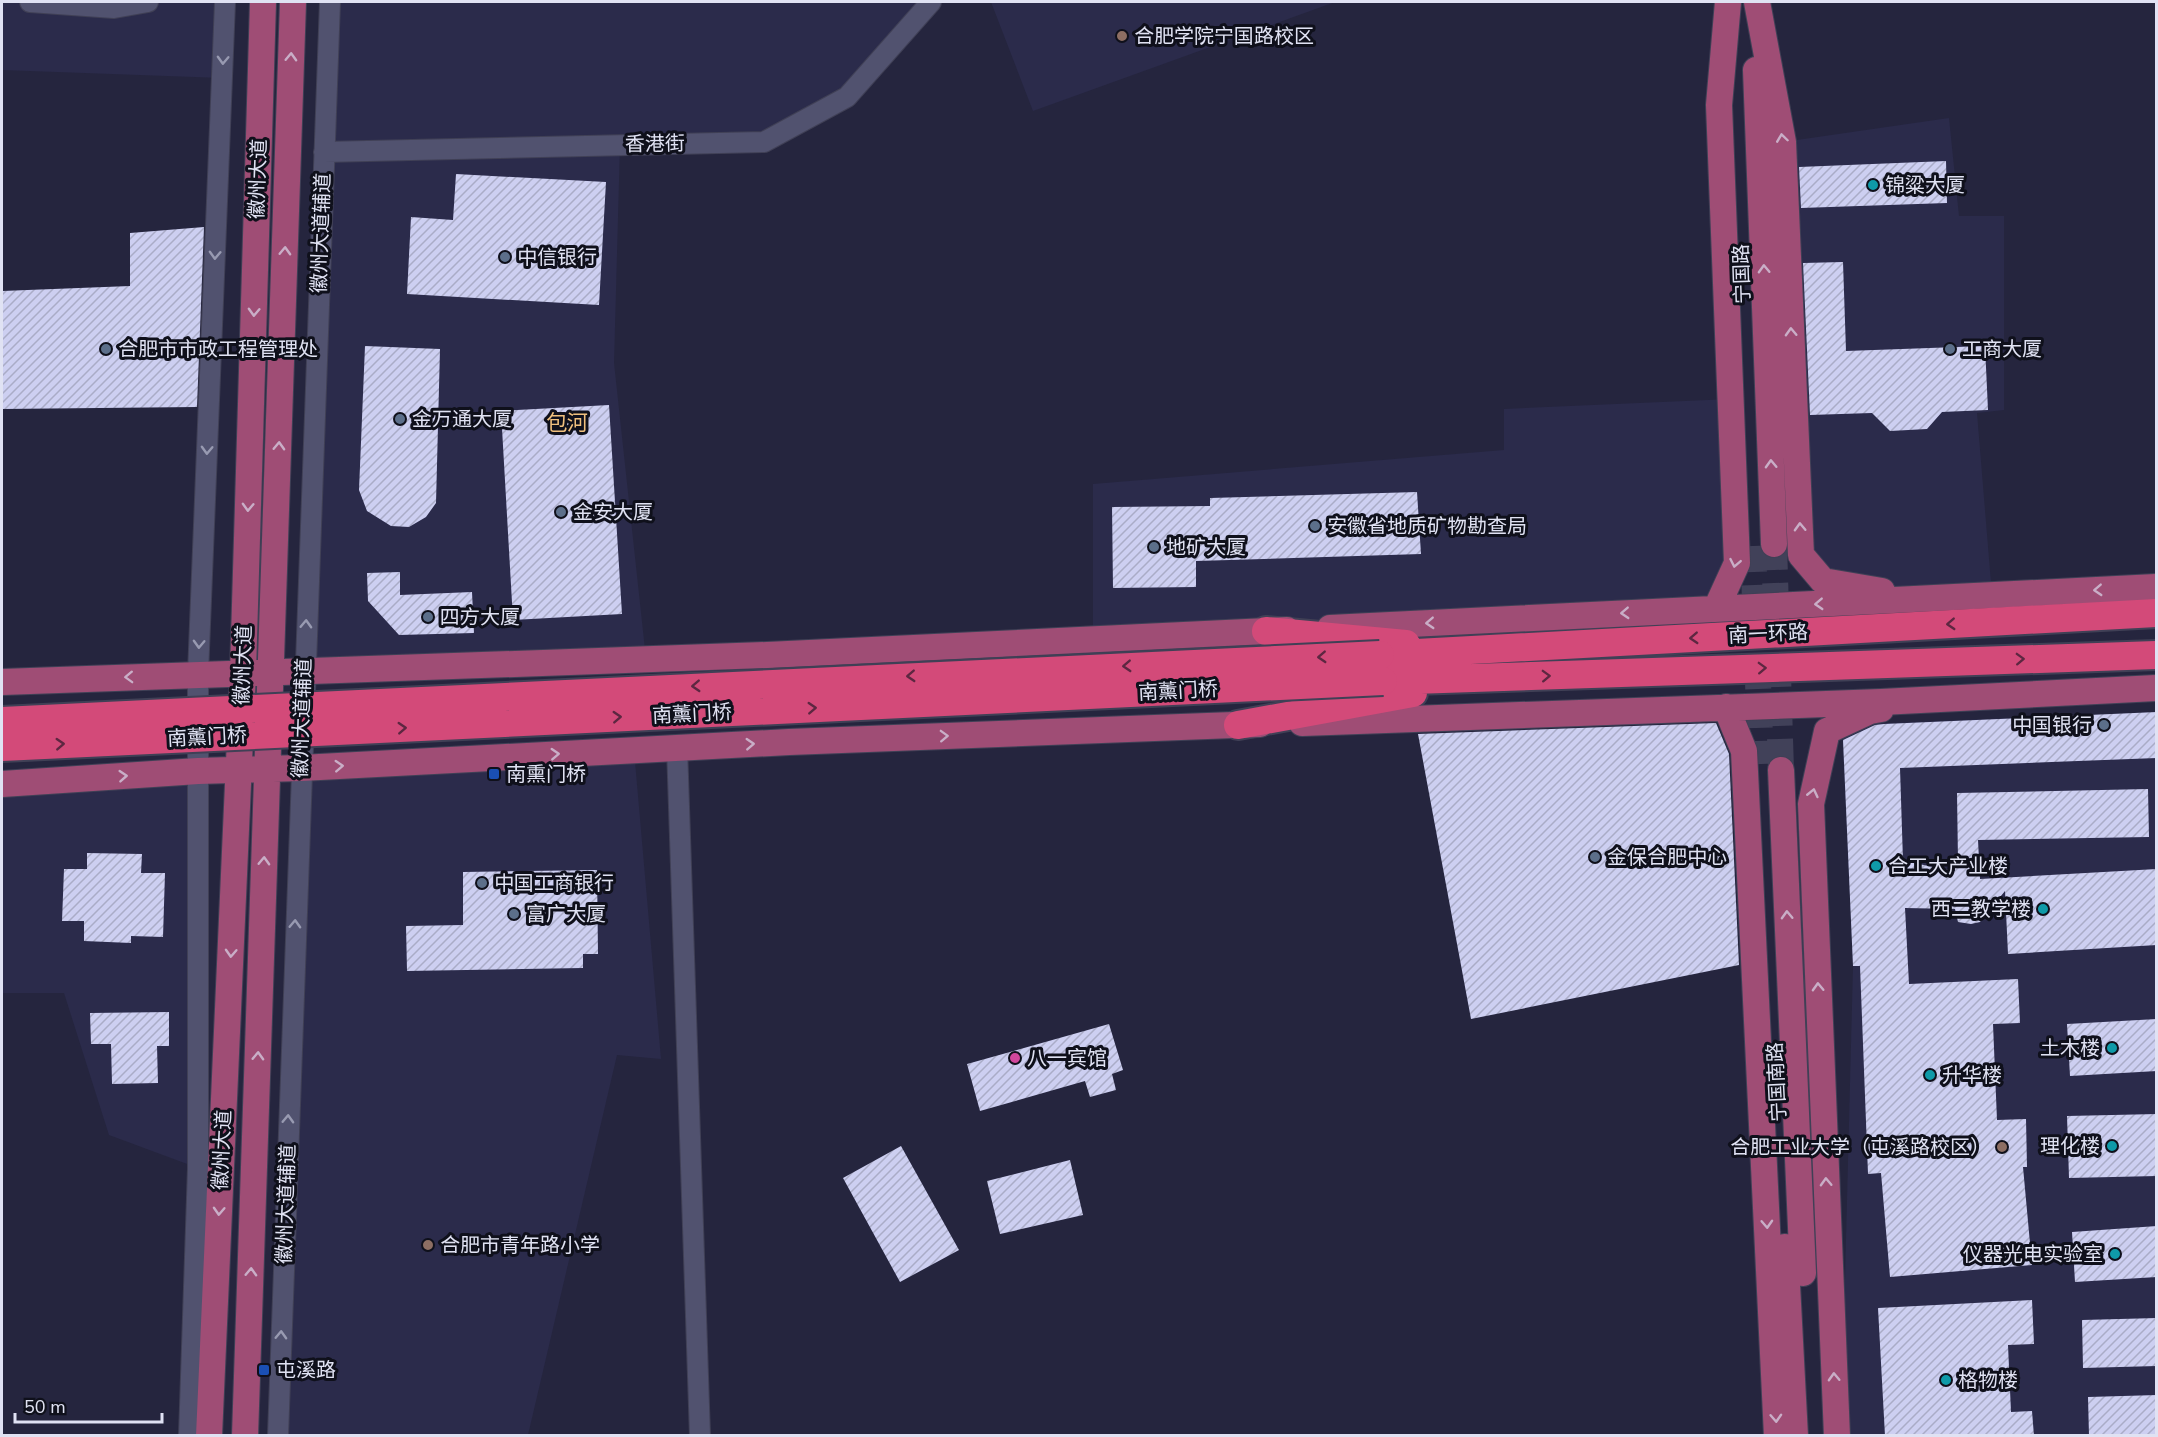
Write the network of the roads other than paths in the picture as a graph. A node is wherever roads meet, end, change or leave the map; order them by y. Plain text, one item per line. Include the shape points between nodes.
1 (30, 2) edge
2 (148, 2) edge
3 (225, 2) edge
4 (263, 2) edge
5 (293, 2) edge
6 (330, 2) edge
7 (931, 2) edge
8 (1729, 2) edge
9 (1755, 2) edge
10 (324, 152) junction
11 (2157, 586) edge
12 (1929, 599) junction
13 (1716, 609) junction
14 (2157, 613) edge
15 (2048, 619) junction
16 (1266, 631) junction
17 (1470, 650) junction
18 (2157, 655) edge
19 (1382, 668) junction
20 (304, 671) junction
21 (243, 672) junction
22 (271, 673) junction
23 (198, 674) junction
24 (1497, 677) junction
25 (2, 682) edge
26 (2157, 688) edge
27 (1928, 699) junction
28 (1726, 707) junction
29 (2, 721) edge
30 (1238, 725) junction
31 (2, 747) edge
32 (677, 747) junction
33 (301, 768) junction
34 (239, 769) junction
35 (267, 770) junction
36 (198, 771) junction
37 (2, 784) edge
38 (189, 1436) edge
39 (209, 1436) edge
40 (245, 1436) edge
41 (278, 1436) edge
42 (700, 1436) edge
43 (1777, 1436) edge
44 (1795, 1436) edge
45 (1810, 1436) edge
46 (1837, 1436) edge

1 - 2 street via 114,8
3 -> 23 street
4 -> 21 main road, 徽州大道
22 -> 5 main road, 徽州大道
6 - 10 street, 徽州大道辅道
7 - 10 street, 香港街 via 847,97 764,142
8 -> 9 main road, 宁国路 via 1764,545
8 -> 13 main road via 1719,105 1737,563
12 -> 9 main road via 1823,581 1801,555 1783,142
20 -> 10 street, 徽州大道辅道
11 -> 12 main road
12 -> 13 main road
12 - 15 main road
13 -> 16 main road
14 - 15 highway, 南一环路
15 -> 17 highway, 南一环路
16 - 17 highway
16 - 20 main road via 767,655
17 - 19 highway, 南一环路
24 -> 18 highway, 南一环路
19 - 24 highway, 南一环路
19 -> 29 highway, 南薰门桥, bridge
31 -> 19 highway, 南薰门桥, bridge
20 - 22 main road
20 - 33 street, 徽州大道辅道
21 - 22 main road
21 - 23 main road
21 - 34 main road, 徽州大道
22 - 35 main road, 徽州大道
23 -> 25 main road
23 - 36 street
24 - 30 highway
26 - 27 main road
27 - 28 main road
46 -> 27 main road via 1811,804 1827,732 1870,711
28 - 30 main road
28 -> 43 main road via 1744,751
32 -> 30 main road
33 -> 32 main road
32 - 42 street
33 - 35 main road
41 -> 33 street, 徽州大道辅道
34 - 35 main road
34 - 36 main road
34 -> 39 main road, 徽州大道
40 -> 35 main road, 徽州大道
37 -> 36 main road
36 - 38 street via 198,1168
45 -> 44 main road, 宁国南路 via 1771,767

